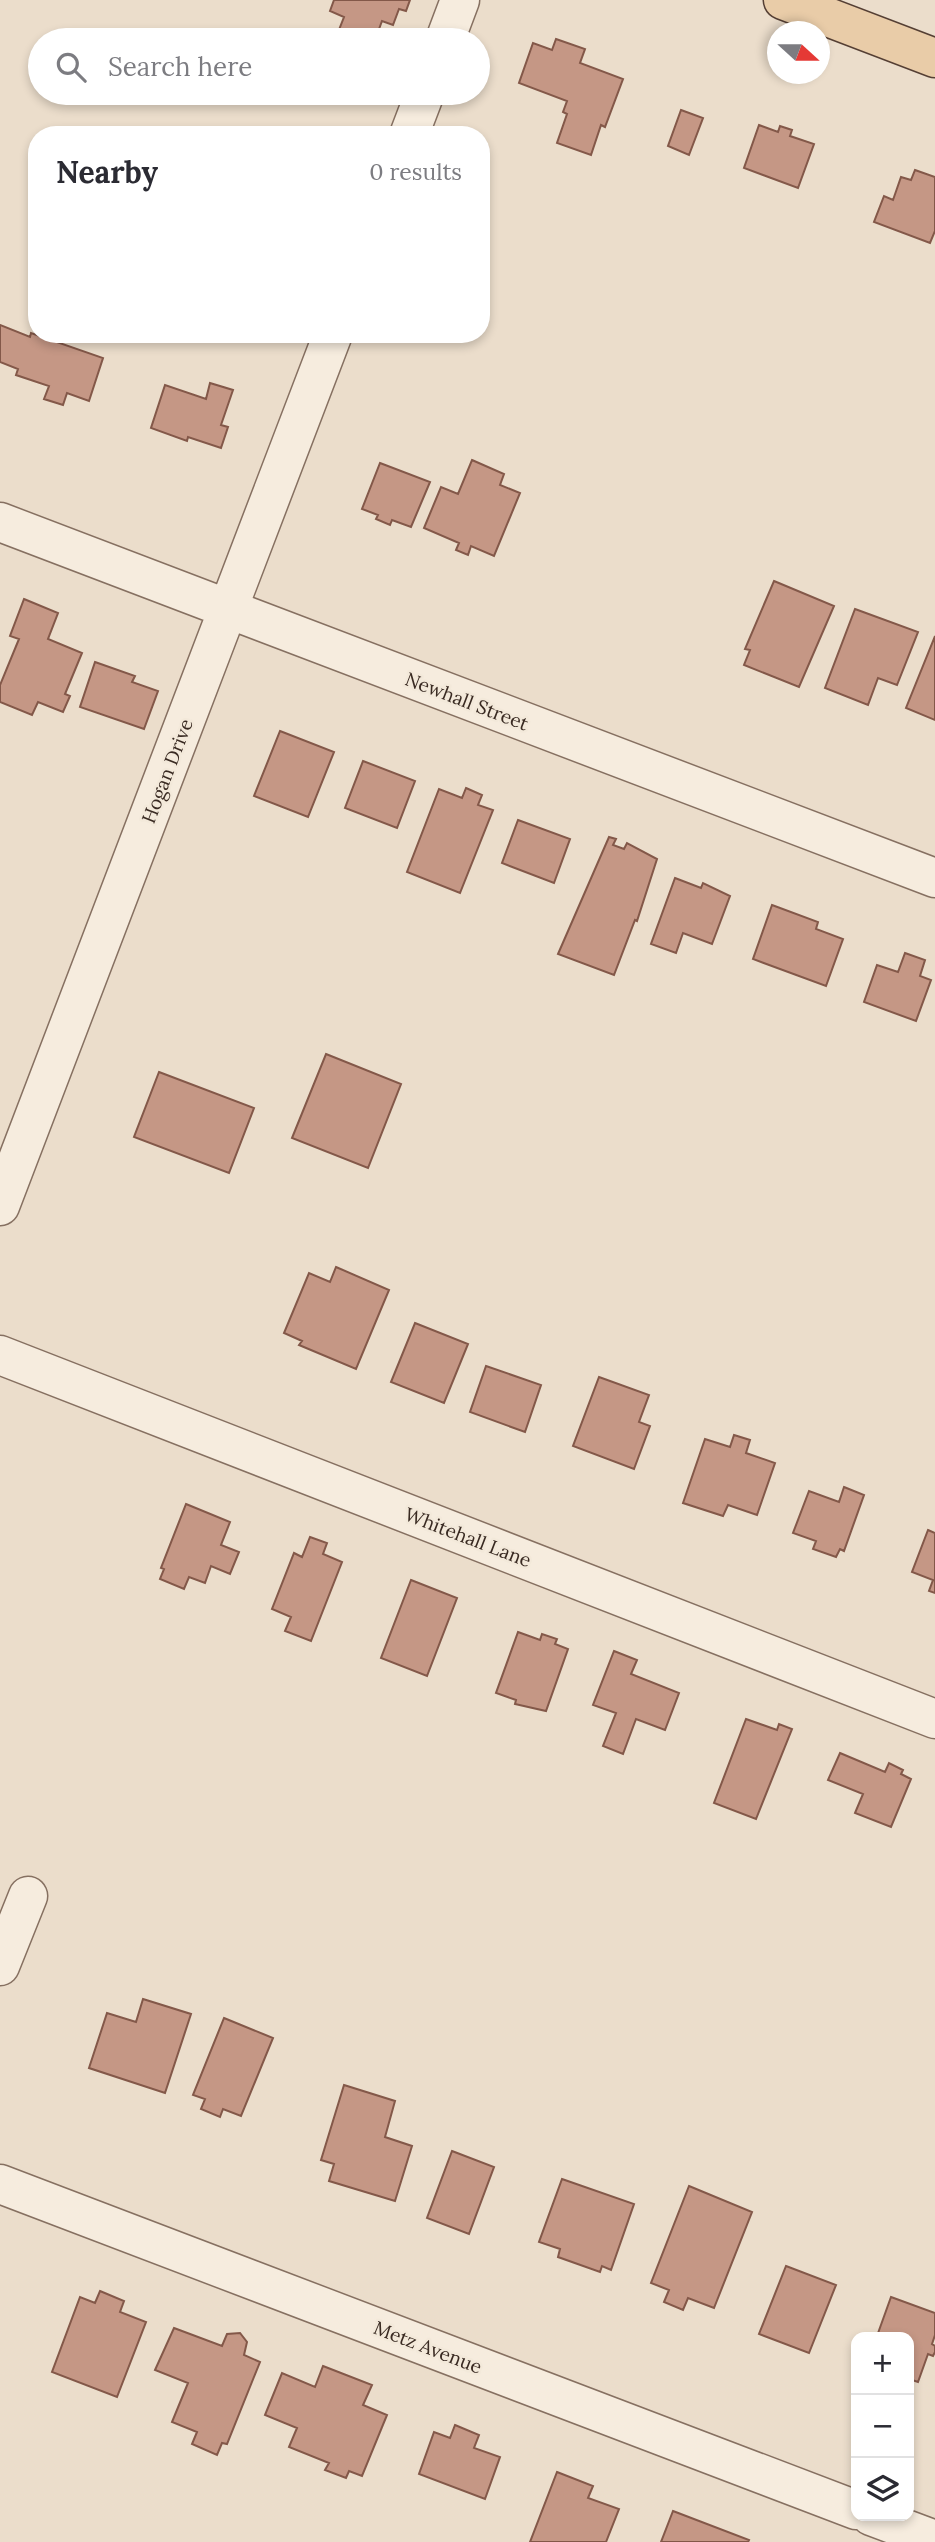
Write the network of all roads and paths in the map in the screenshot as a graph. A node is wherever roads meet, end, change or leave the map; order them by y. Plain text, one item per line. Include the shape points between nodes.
1 (460, 0) edge
2 (783, 0) edge
3 (449, 28) edge
4 (935, 58) edge
5 (420, 105) edge
6 (412, 126) edge
7 (330, 343) edge
8 (0, 522) edge
9 (229, 610) junction
10 (935, 878) edge
11 (0, 1206) edge
12 (0, 1355) edge
13 (935, 1718) edge
14 (28, 1896) dead end
15 (0, 1966) edge
16 (0, 2184) edge
17 (851, 2508) edge
18 (884, 2521) edge
19 (935, 2540) edge

1 - 3 street
2 - 4 main road
5 - 6 street
7 - 9 street, Hogan Drive
8 - 9 street, Newhall Street
9 - 10 street, Newhall Street
9 - 11 street, Hogan Drive
12 - 13 street, Whitehall Lane
14 - 15 street
16 - 17 street, Metz Avenue
18 - 19 street

